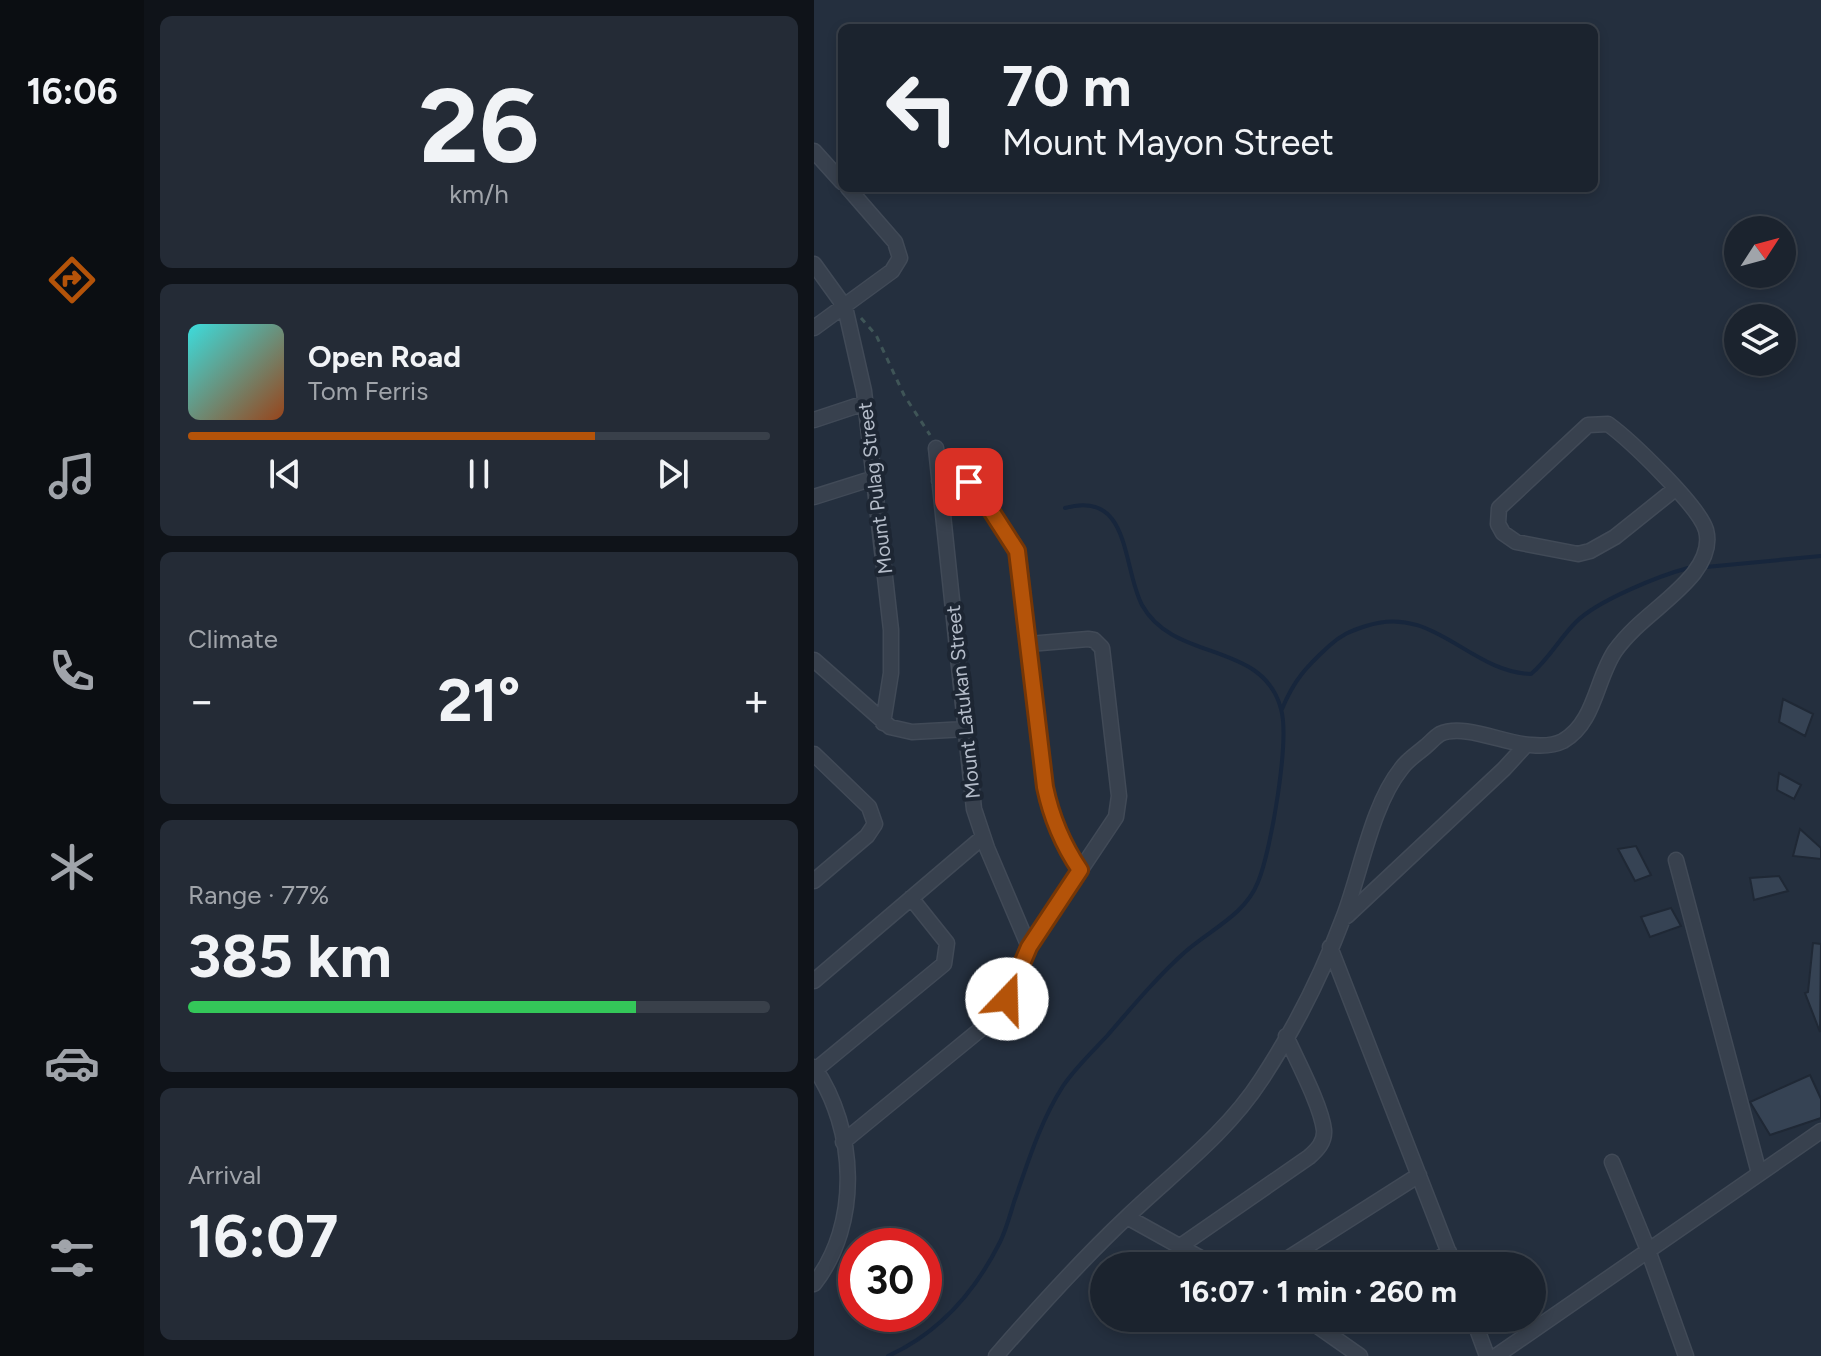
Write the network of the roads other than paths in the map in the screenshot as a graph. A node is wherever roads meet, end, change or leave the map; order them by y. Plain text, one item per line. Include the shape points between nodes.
1 (814, 151) edge
2 (838, 178) edge
3 (851, 192) edge
4 (814, 264) edge
5 (845, 307) junction
6 (814, 328) edge
7 (865, 403) junction
8 (814, 420) edge
9 (936, 448) road end
10 (874, 478) junction
11 (939, 481) junction
12 (1675, 489) junction
13 (814, 497) edge
14 (1029, 644) junction
15 (814, 660) edge
16 (883, 723) junction
17 (966, 729) junction
18 (1526, 745) junction
19 (814, 754) edge
20 (983, 837) junction
21 (1676, 860) dead end
22 (1080, 870) junction
23 (816, 877) edge
24 (911, 898) junction
25 (1343, 919) junction
26 (1029, 947) junction
27 (1330, 947) junction
28 (814, 981) edge
29 (1286, 1036) junction
30 (815, 1069) edge
31 (1821, 1131) edge
32 (843, 1142) junction
33 (1612, 1162) dead end
34 (1759, 1173) junction
35 (1419, 1175) junction
36 (1127, 1217) junction
37 (1179, 1247) junction
38 (1648, 1250) junction
39 (1188, 1252) edge
40 (1298, 1252) edge
41 (1448, 1252) edge
42 (814, 1284) edge
43 (1329, 1332) edge
44 (1478, 1332) edge
45 (996, 1356) edge
46 (1360, 1356) edge
47 (1487, 1356) edge
48 (1496, 1356) edge
49 (1686, 1356) edge

1 - 2 street
3 - 5 street via 895,242 900,258 892,271
4 - 5 street, Mount Pulag Street
5 - 6 street
5 - 7 street, Mount Pulag Street
7 - 8 street
7 - 10 street, Mount Pulag Street
9 - 11 street, Mount Latukan Street
10 - 13 street
10 - 16 street, Mount Pulag Street via 892,651
11 - 14 street via 973,485 1014,544
11 - 17 street, Mount Latukan Street
12 - 12 street via 1617,431 1598,423 1579,432 1499,508 1498,524 1516,542 1578,554 1615,537
12 - 18 street via 1706,529 1702,561 1619,646 1606,664 1591,708 1572,734 1561,742
14 - 22 street via 1048,803
14 - 22 street via 1088,639 1103,654 1118,807
15 - 16 street
16 - 17 street via 912,732
17 - 20 street, Mount Latukan Street via 974,809
18 - 25 street
18 - 25 street via 1456,730 1440,734 1403,766 1384,792
19 - 23 street via 869,807 875,824
20 - 24 street
20 - 26 street, Mount Latukan Street
21 - 34 street
22 - 26 street
24 - 28 street
24 - 30 street via 947,943 944,964
25 - 27 street
26 - 32 street via 998,1015
27 - 29 street
27 - 35 street
29 - 36 street via 1261,1080 1224,1127
29 - 37 street via 1317,1108 1323,1140 1309,1157
30 - 32 street via 834,1106
31 - 34 street
32 - 42 street via 846,1214 828,1267
33 - 38 street
34 - 38 street
35 - 40 street
35 - 41 street
36 - 37 street
36 - 45 street
37 - 39 street
38 - 48 street
38 - 49 street
43 - 46 street
44 - 47 street

